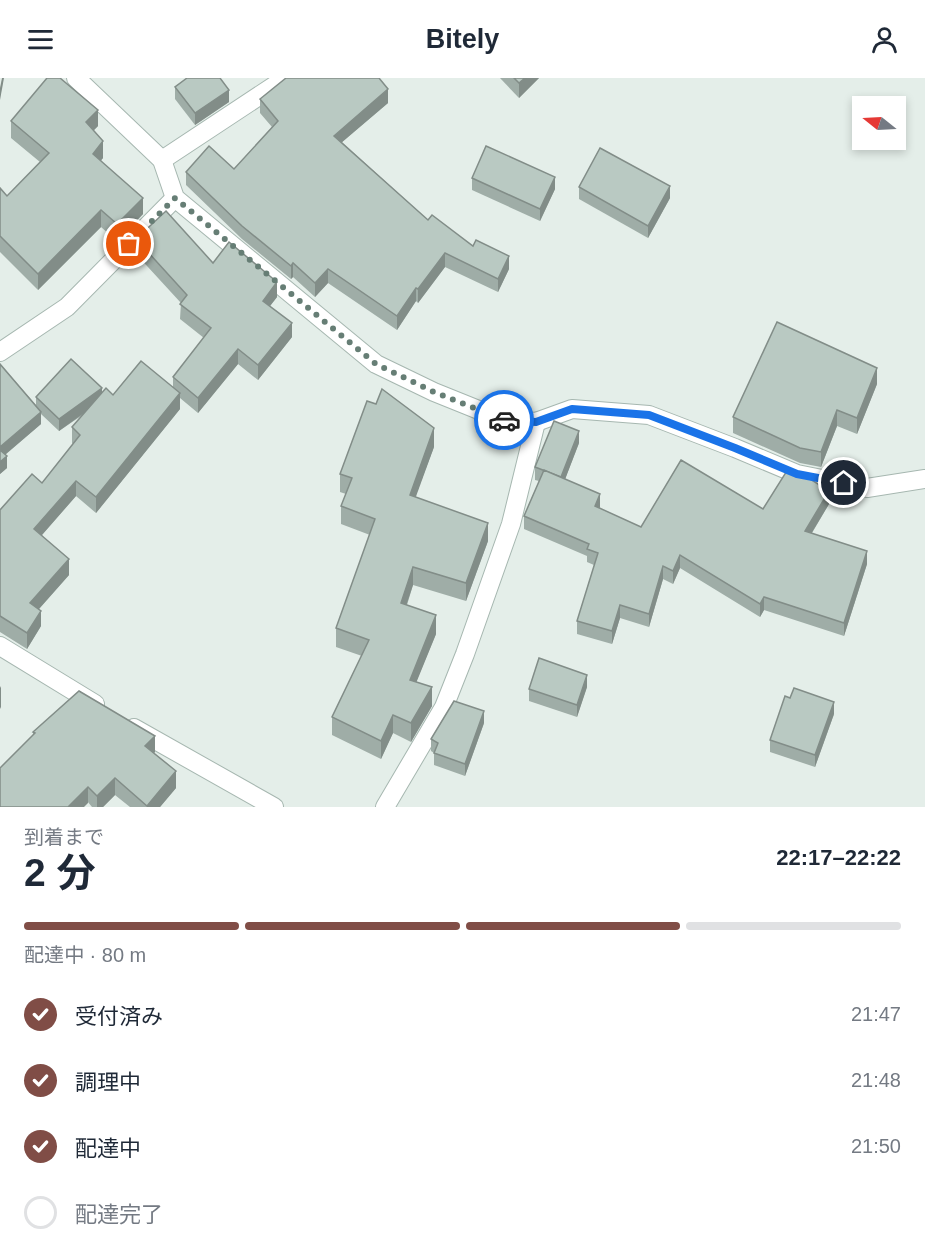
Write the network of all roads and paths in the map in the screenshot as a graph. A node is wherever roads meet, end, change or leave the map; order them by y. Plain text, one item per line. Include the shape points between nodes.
1 (76, 78) edge
2 (286, 78) edge
3 (162, 160) junction
4 (175, 198) junction
5 (0, 352) edge
6 (536, 422) junction
7 (925, 479) edge
8 (0, 646) edge
9 (274, 807) edge
10 (385, 807) edge

1 - 3 street
2 - 3 street
3 - 4 street
4 - 5 street via 67,307
4 - 6 street via 376,364 501,419
6 - 7 street via 572,409 649,415 797,474 867,488
6 - 10 street via 511,524 465,654 444,707
8 - 9 street

